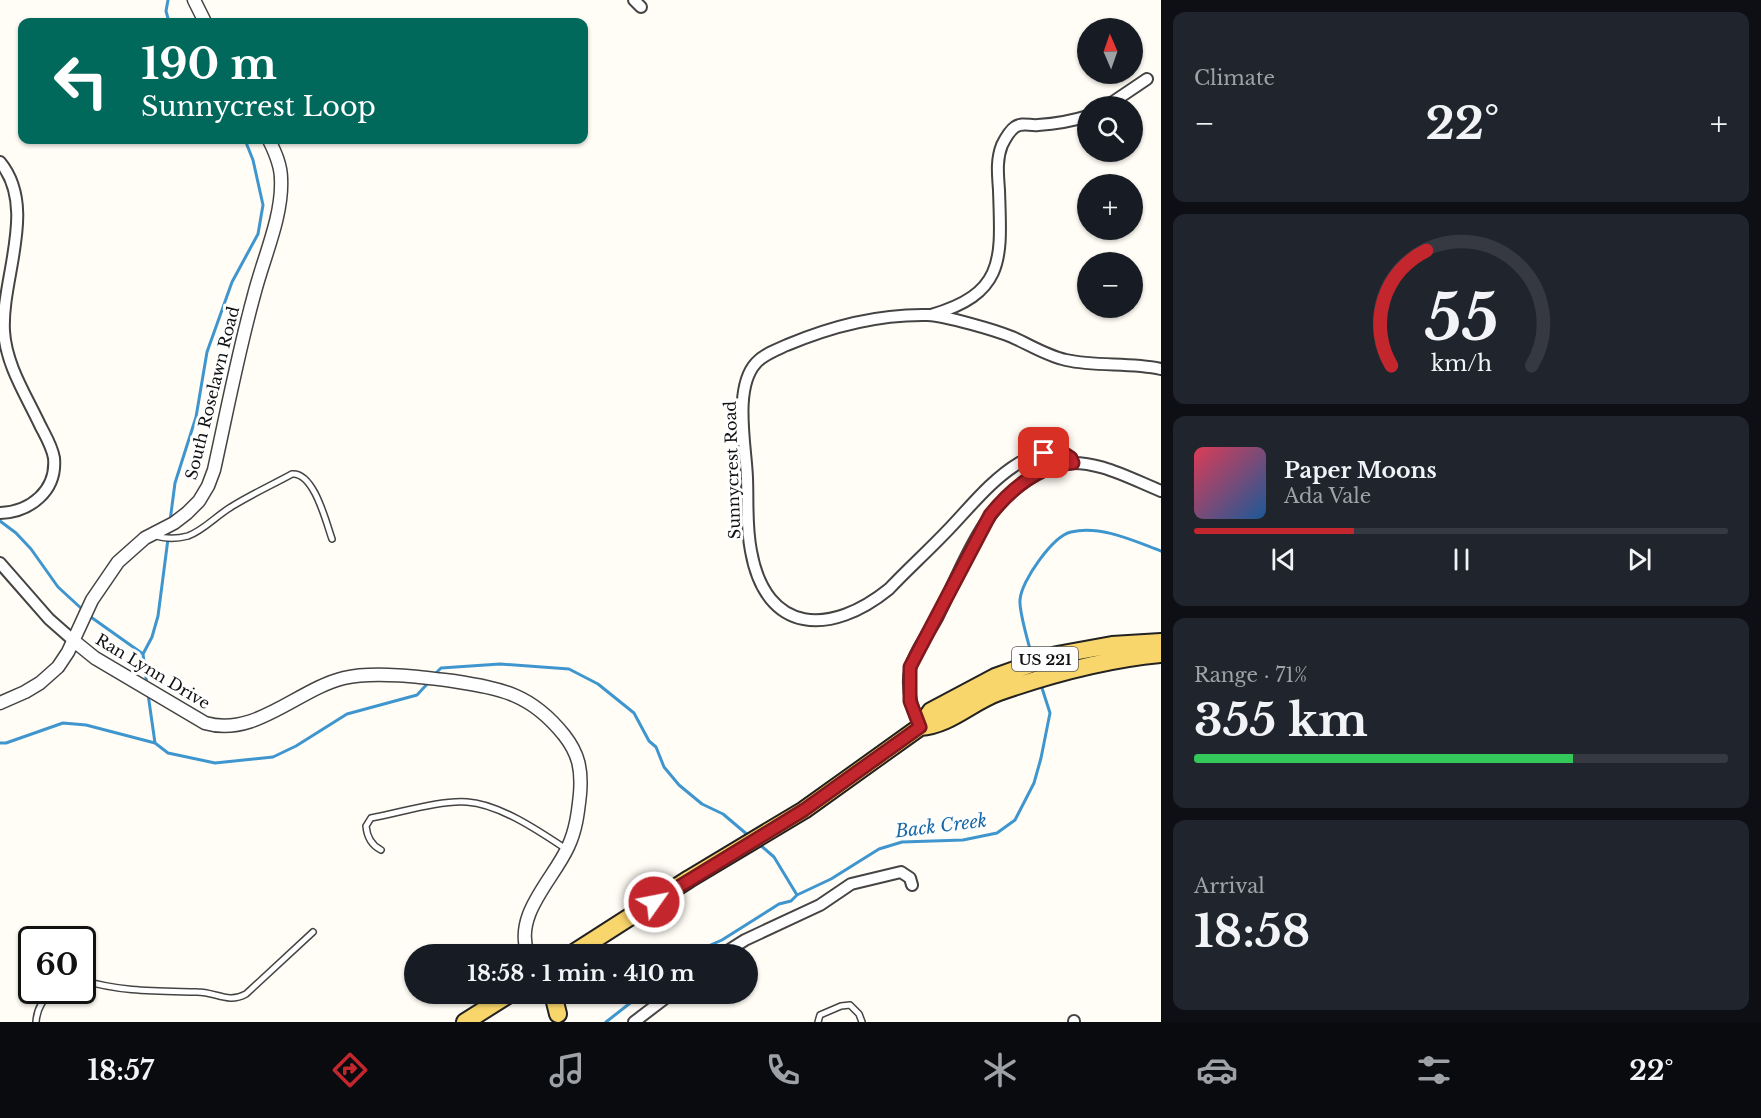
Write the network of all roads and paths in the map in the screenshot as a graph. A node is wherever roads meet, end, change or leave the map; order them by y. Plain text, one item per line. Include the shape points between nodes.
1 (194, 0) edge
2 (203, 18) edge
3 (1147, 79) dead end
4 (1122, 96) edge
5 (1077, 118) edge
6 (271, 144) edge
7 (0, 162) edge
8 (931, 315) junction
9 (1161, 369) edge
10 (1073, 463) junction
11 (1161, 491) edge
12 (0, 513) edge
13 (151, 534) junction
14 (332, 539) dead end
15 (0, 563) edge
16 (74, 641) junction
17 (1161, 642) edge
18 (1161, 654) edge
19 (0, 703) edge
20 (941, 714) junction
21 (920, 727) junction
22 (381, 850) dead end
23 (567, 850) junction
24 (912, 885) dead end
25 (313, 932) dead end
26 (524, 944) edge
27 (589, 944) edge
28 (739, 944) edge
29 (96, 984) edge
30 (41, 1004) edge
31 (494, 1004) edge
32 (552, 1004) edge
33 (658, 1004) edge
34 (560, 1018) edge
35 (36, 1022) edge
36 (465, 1022) edge
37 (634, 1022) edge
38 (818, 1022) edge
39 (862, 1022) edge

1 - 2 street
3 - 4 street
5 - 8 street, Sunnycrest Road via 1013,128 997,163 1000,247 994,274 961,303
6 - 13 street, South Roselawn Road via 279,164 281,193 239,350 214,470 199,501 174,523
7 - 12 street via 14,188 18,218 4,316 6,347 51,447 54,470 41,497 21,509
8 - 9 street, Sunnycrest Road via 1011,337 1065,360
8 - 10 street, Sunnycrest Road via 883,318 828,330 762,357 749,373 743,401 747,524 755,568 772,601 788,615 813,621 859,610 889,589 1017,464 1054,452 1065,454
10 - 11 street via 1098,466
10 - 21 street via 1059,464 1023,483 1001,501 979,532 910,667 910,701
13 - 14 lane via 173,539 186,537 251,495 297,474 307,479 313,489
13 - 16 street, South Roselawn Road via 133,547 105,579
15 - 16 street, Ran Lynn Drive
16 - 19 street, South Roselawn Road via 51,675
16 - 23 street, Ran Lynn Drive via 214,726 236,726 320,687 371,674 445,680 518,697 549,716 578,758 578,814
17 - 20 main road, US 221 via 1112,645 1057,656 995,677
18 - 20 main road, US 221 via 1127,657 1060,673
20 - 21 main road, US 221 via 936,726
21 - 27 main road, US 221 via 804,810
22 - 23 lane via 367,834 371,818 467,802 482,804 528,824
23 - 26 street, Ran Lynn Drive via 529,914
24 - 28 street via 901,872 856,882 820,905
25 - 29 lane via 246,994 234,999 200,992 122,990
30 - 35 lane
31 - 36 main road
32 - 34 street
33 - 37 street
38 - 39 lane via 820,1015 849,1005

